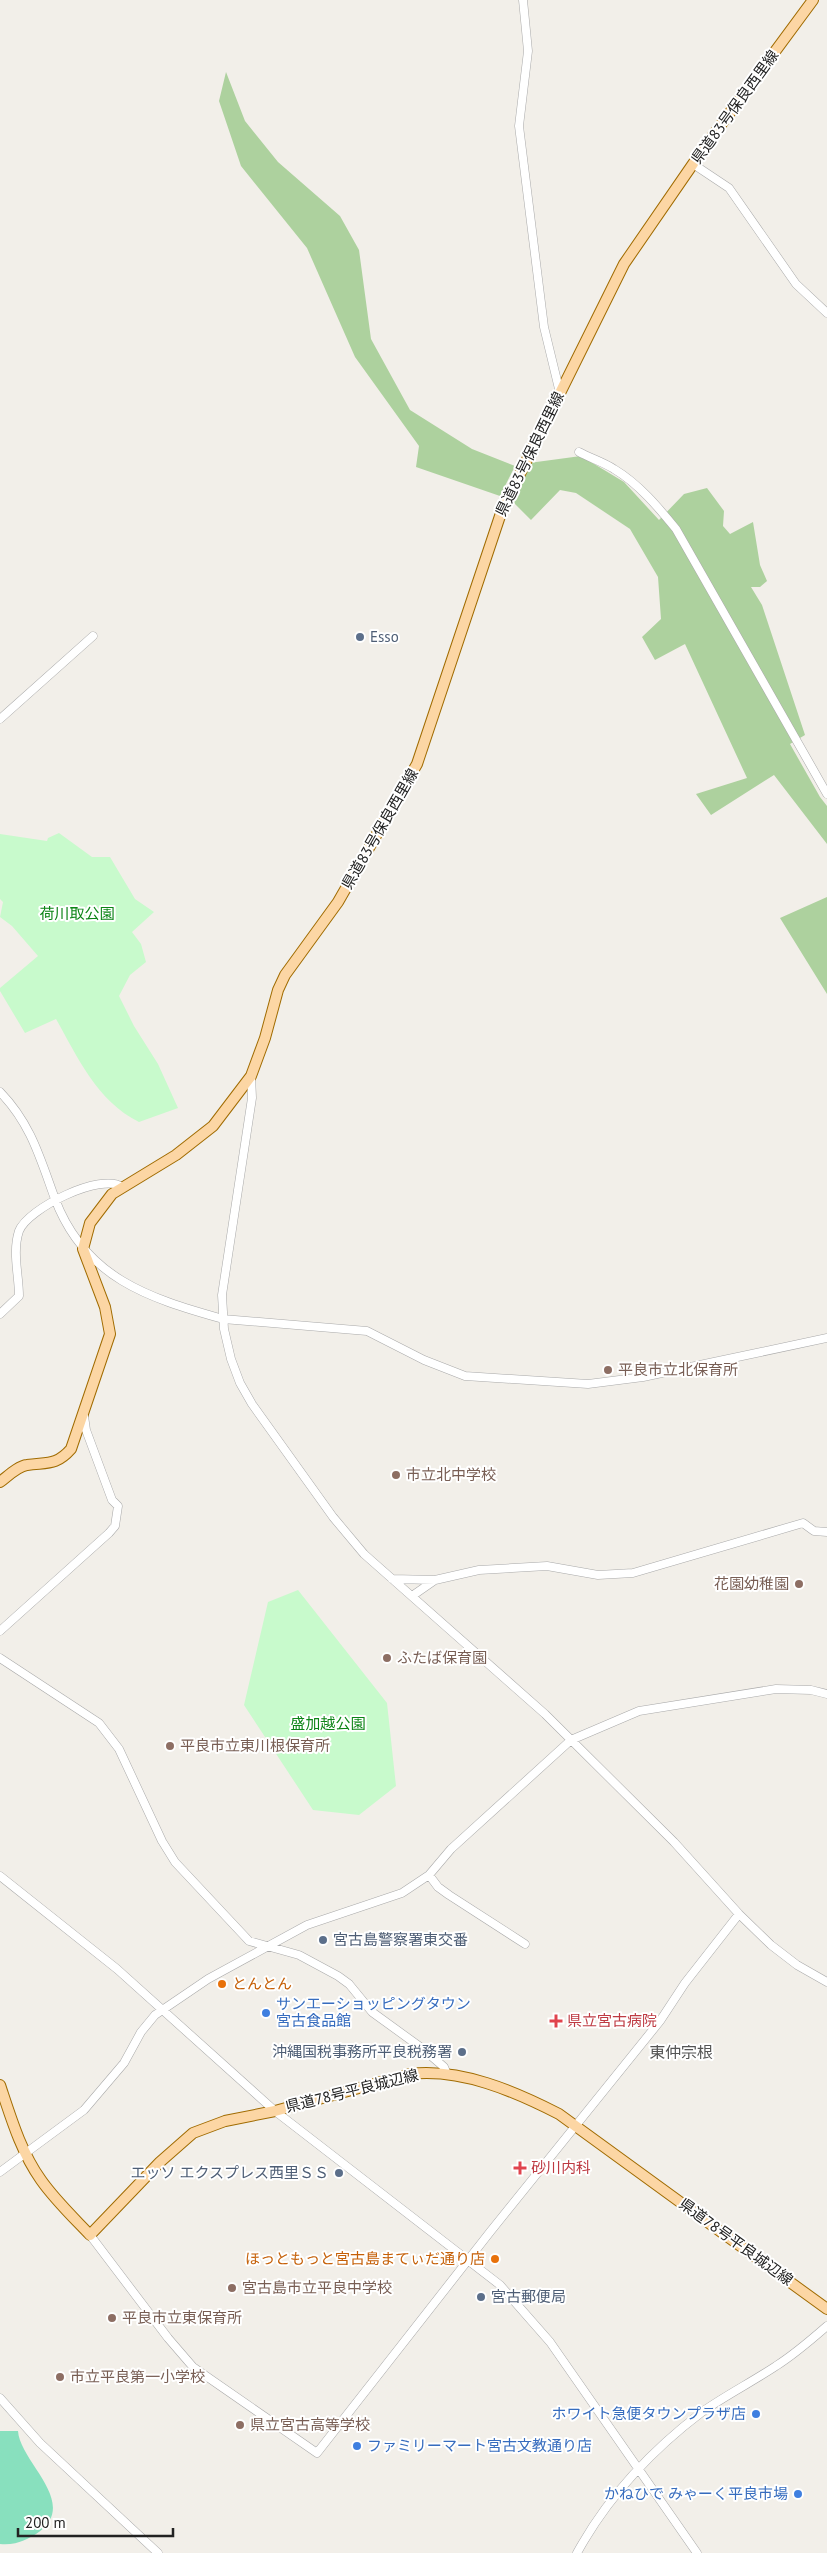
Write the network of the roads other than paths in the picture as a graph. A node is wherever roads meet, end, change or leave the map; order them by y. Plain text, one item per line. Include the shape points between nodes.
1 (523, 0) edge
2 (813, 0) edge
3 (693, 164) junction
4 (827, 313) edge
5 (560, 394) junction
6 (578, 452) dead end
7 (93, 636) dead end
8 (0, 719) edge
9 (827, 794) edge
10 (251, 1076) junction
11 (0, 1092) edge
12 (122, 1187) junction
13 (55, 1199) junction
14 (83, 1249) junction
15 (0, 1314) edge
16 (223, 1319) junction
17 (827, 1338) edge
18 (84, 1416) junction
19 (0, 1482) edge
20 (827, 1532) edge
21 (392, 1579) junction
22 (435, 1580) junction
23 (412, 1596) junction
24 (0, 1631) edge
25 (0, 1658) edge
26 (827, 1694) edge
27 (571, 1740) junction
28 (429, 1875) junction
29 (0, 1876) edge
30 (739, 1914) junction
31 (525, 1944) dead end
32 (269, 1948) junction
33 (827, 1982) edge
34 (163, 2010) junction
35 (447, 2074) junction
36 (0, 2085) edge
37 (274, 2111) junction
38 (577, 2126) junction
39 (24, 2152) junction
40 (0, 2172) edge
41 (90, 2235) junction
42 (468, 2260) junction
43 (827, 2309) edge
44 (827, 2326) edge
45 (0, 2398) edge
46 (6, 2405) junction
47 (0, 2412) edge
48 (638, 2470) junction
49 (158, 2553) edge
50 (577, 2553) edge
51 (697, 2553) edge

1 - 5 street via 528,51 518,126 544,327
2 - 3 main road, 県道83号保良西里線
3 - 4 street via 729,188 796,284
3 - 5 main road, 県道83号保良西里線 via 624,264
5 - 10 main road, 県道83号保良西里線 via 502,510 417,764 338,902 285,976
6 - 9 street via 614,469 630,481 652,500 676,529
7 - 8 street
10 - 12 main road, 県道83号保良西里線 via 222,1116 201,1137
10 - 16 street via 252,1098 224,1271
11 - 13 street via 19,1112 31,1135
12 - 13 street via 114,1183 102,1184
12 - 14 main road, 県道83号保良西里線 via 96,1212 86,1232
13 - 14 street
13 - 15 street via 36,1210 22,1224 16,1253 19,1296
14 - 16 street via 112,1276 147,1295
14 - 18 main road via 105,1308 110,1334
16 - 17 street via 367,1331 424,1360 465,1376 588,1384 643,1377
16 - 21 street via 232,1359 246,1394 349,1537
18 - 19 main road via 71,1449 62,1458 47,1464 25,1465
18 - 24 street via 86,1430 109,1491 118,1506 115,1526
20 - 22 street via 814,1532 803,1523 626,1574 598,1575 566,1568 538,1567 478,1570
21 - 22 street
21 - 23 street
22 - 23 street
23 - 27 street
25 - 32 street via 99,1723 119,1750 174,1862 249,1941
26 - 27 street via 811,1690 776,1690 639,1711
27 - 28 street via 451,1849
27 - 30 street via 674,1842
28 - 31 street via 449,1895
28 - 32 street via 402,1893 320,1919
29 - 34 street
30 - 33 street via 782,1954
30 - 38 street
32 - 34 street via 208,1979
32 - 35 street via 300,1955 350,1984 372,2012 423,2049 444,2067
34 - 37 street
34 - 39 street via 144,2028 124,2063 84,2110
35 - 37 main road, 県道78号平良城辺線 via 410,2074
35 - 38 main road, 県道78号平良城辺線 via 524,2098
36 - 39 main road
37 - 41 main road, 県道78号平良城辺線 via 225,2121 193,2133 160,2162
37 - 42 street
38 - 42 street
38 - 43 main road, 県道78号平良城辺線
39 - 40 street
39 - 41 main road via 49,2191
41 - 42 street via 193,2367 317,2454
42 - 48 street via 500,2285 537,2326
44 - 48 street via 789,2358 703,2412
45 - 46 street
46 - 47 street
46 - 49 street via 40,2443
48 - 50 street via 596,2520
48 - 51 street

